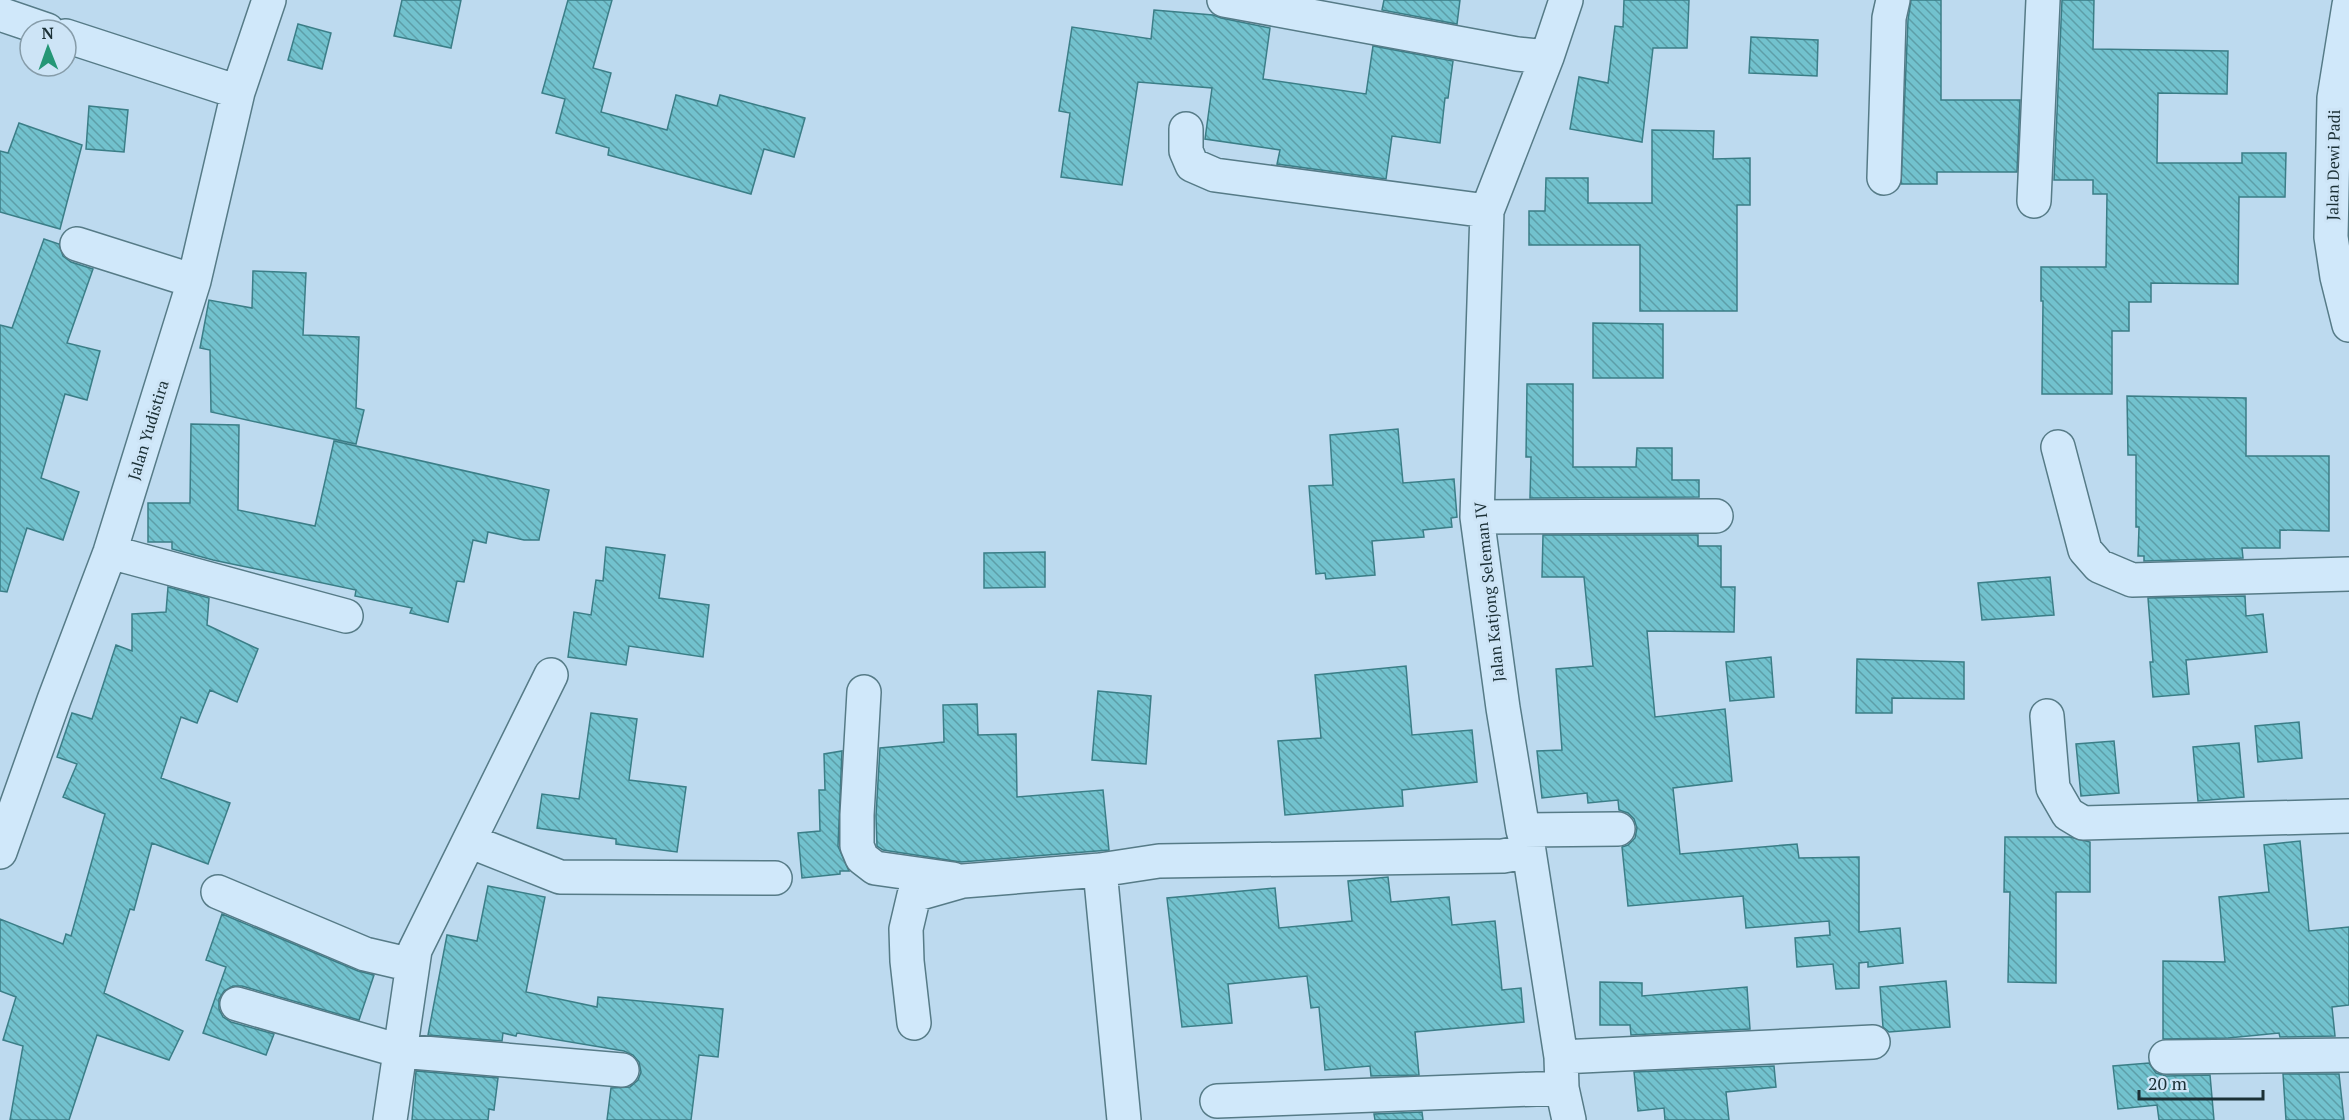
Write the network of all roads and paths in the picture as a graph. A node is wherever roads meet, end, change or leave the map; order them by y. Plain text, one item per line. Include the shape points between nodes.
1 (269, 0) edge
2 (1224, 0) edge
3 (1566, 0) edge
4 (1893, 0) edge
5 (2043, 0) edge
6 (2349, 5) edge
7 (0, 14) edge
8 (18, 20) edge
9 (78, 40) edge
10 (1547, 57) junction
11 (238, 92) junction
12 (1186, 129) dead end
13 (1884, 178) dead end
14 (2034, 201) dead end
15 (1487, 211) junction
16 (77, 244) dead end
17 (194, 281) junction
18 (2349, 325) edge
19 (2058, 447) dead end
20 (1716, 516) dead end
21 (1477, 517) junction
22 (110, 552) junction
23 (2349, 574) edge
24 (346, 616) dead end
25 (551, 675) dead end
26 (864, 692) dead end
27 (2047, 716) dead end
28 (2349, 816) edge
29 (1618, 829) dead end
30 (469, 841) junction
31 (1526, 841) junction
32 (0, 852) edge
33 (1100, 870) junction
34 (775, 878) dead end
35 (963, 881) junction
36 (218, 892) dead end
37 (412, 965) junction
38 (237, 1004) dead end
39 (914, 1023) dead end
40 (1873, 1042) dead end
41 (400, 1051) junction
42 (2349, 1055) edge
43 (2166, 1057) dead end
44 (622, 1070) dead end
45 (1562, 1072) junction
46 (1217, 1101) dead end
47 (390, 1120) edge
48 (1124, 1120) edge
49 (1569, 1120) edge

1 - 11 street, Jalan Yudistira
2 - 10 street
3 - 10 street, Jalan Katjong Seleman IV
4 - 13 street via 1889,18
5 - 14 street
6 - 18 street, Jalan Dewi Padi via 2334,98 2331,237
7 - 8 street
9 - 11 street
10 - 15 street, Jalan Katjong Seleman IV
11 - 17 street, Jalan Yudistira
12 - 15 street via 1186,151 1192,165 1215,175
15 - 21 street, Jalan Katjong Seleman IV
16 - 17 street
17 - 22 street, Jalan Yudistira
19 - 23 street via 2085,550 2099,566 2132,580
20 - 21 street
21 - 31 street, Jalan Katjong Seleman IV
22 - 24 street
22 - 32 street, Jalan Yudistira
25 - 30 street
26 - 35 street via 857,815 857,846 862,858 874,868
27 - 28 street via 2053,788 2068,814 2083,823
29 - 31 street
30 - 34 street via 560,877
30 - 37 street via 415,950
31 - 33 street via 1503,856 1193,859
31 - 45 street, Jalan Katjong Seleman IV
33 - 35 street
33 - 48 street
35 - 39 street via 914,895 906,929 906,961
36 - 37 street via 364,954
37 - 41 street
38 - 41 street
40 - 45 street
41 - 44 street
41 - 47 street
42 - 43 street
45 - 46 street
45 - 49 street, Jalan Katjong Seleman IV

